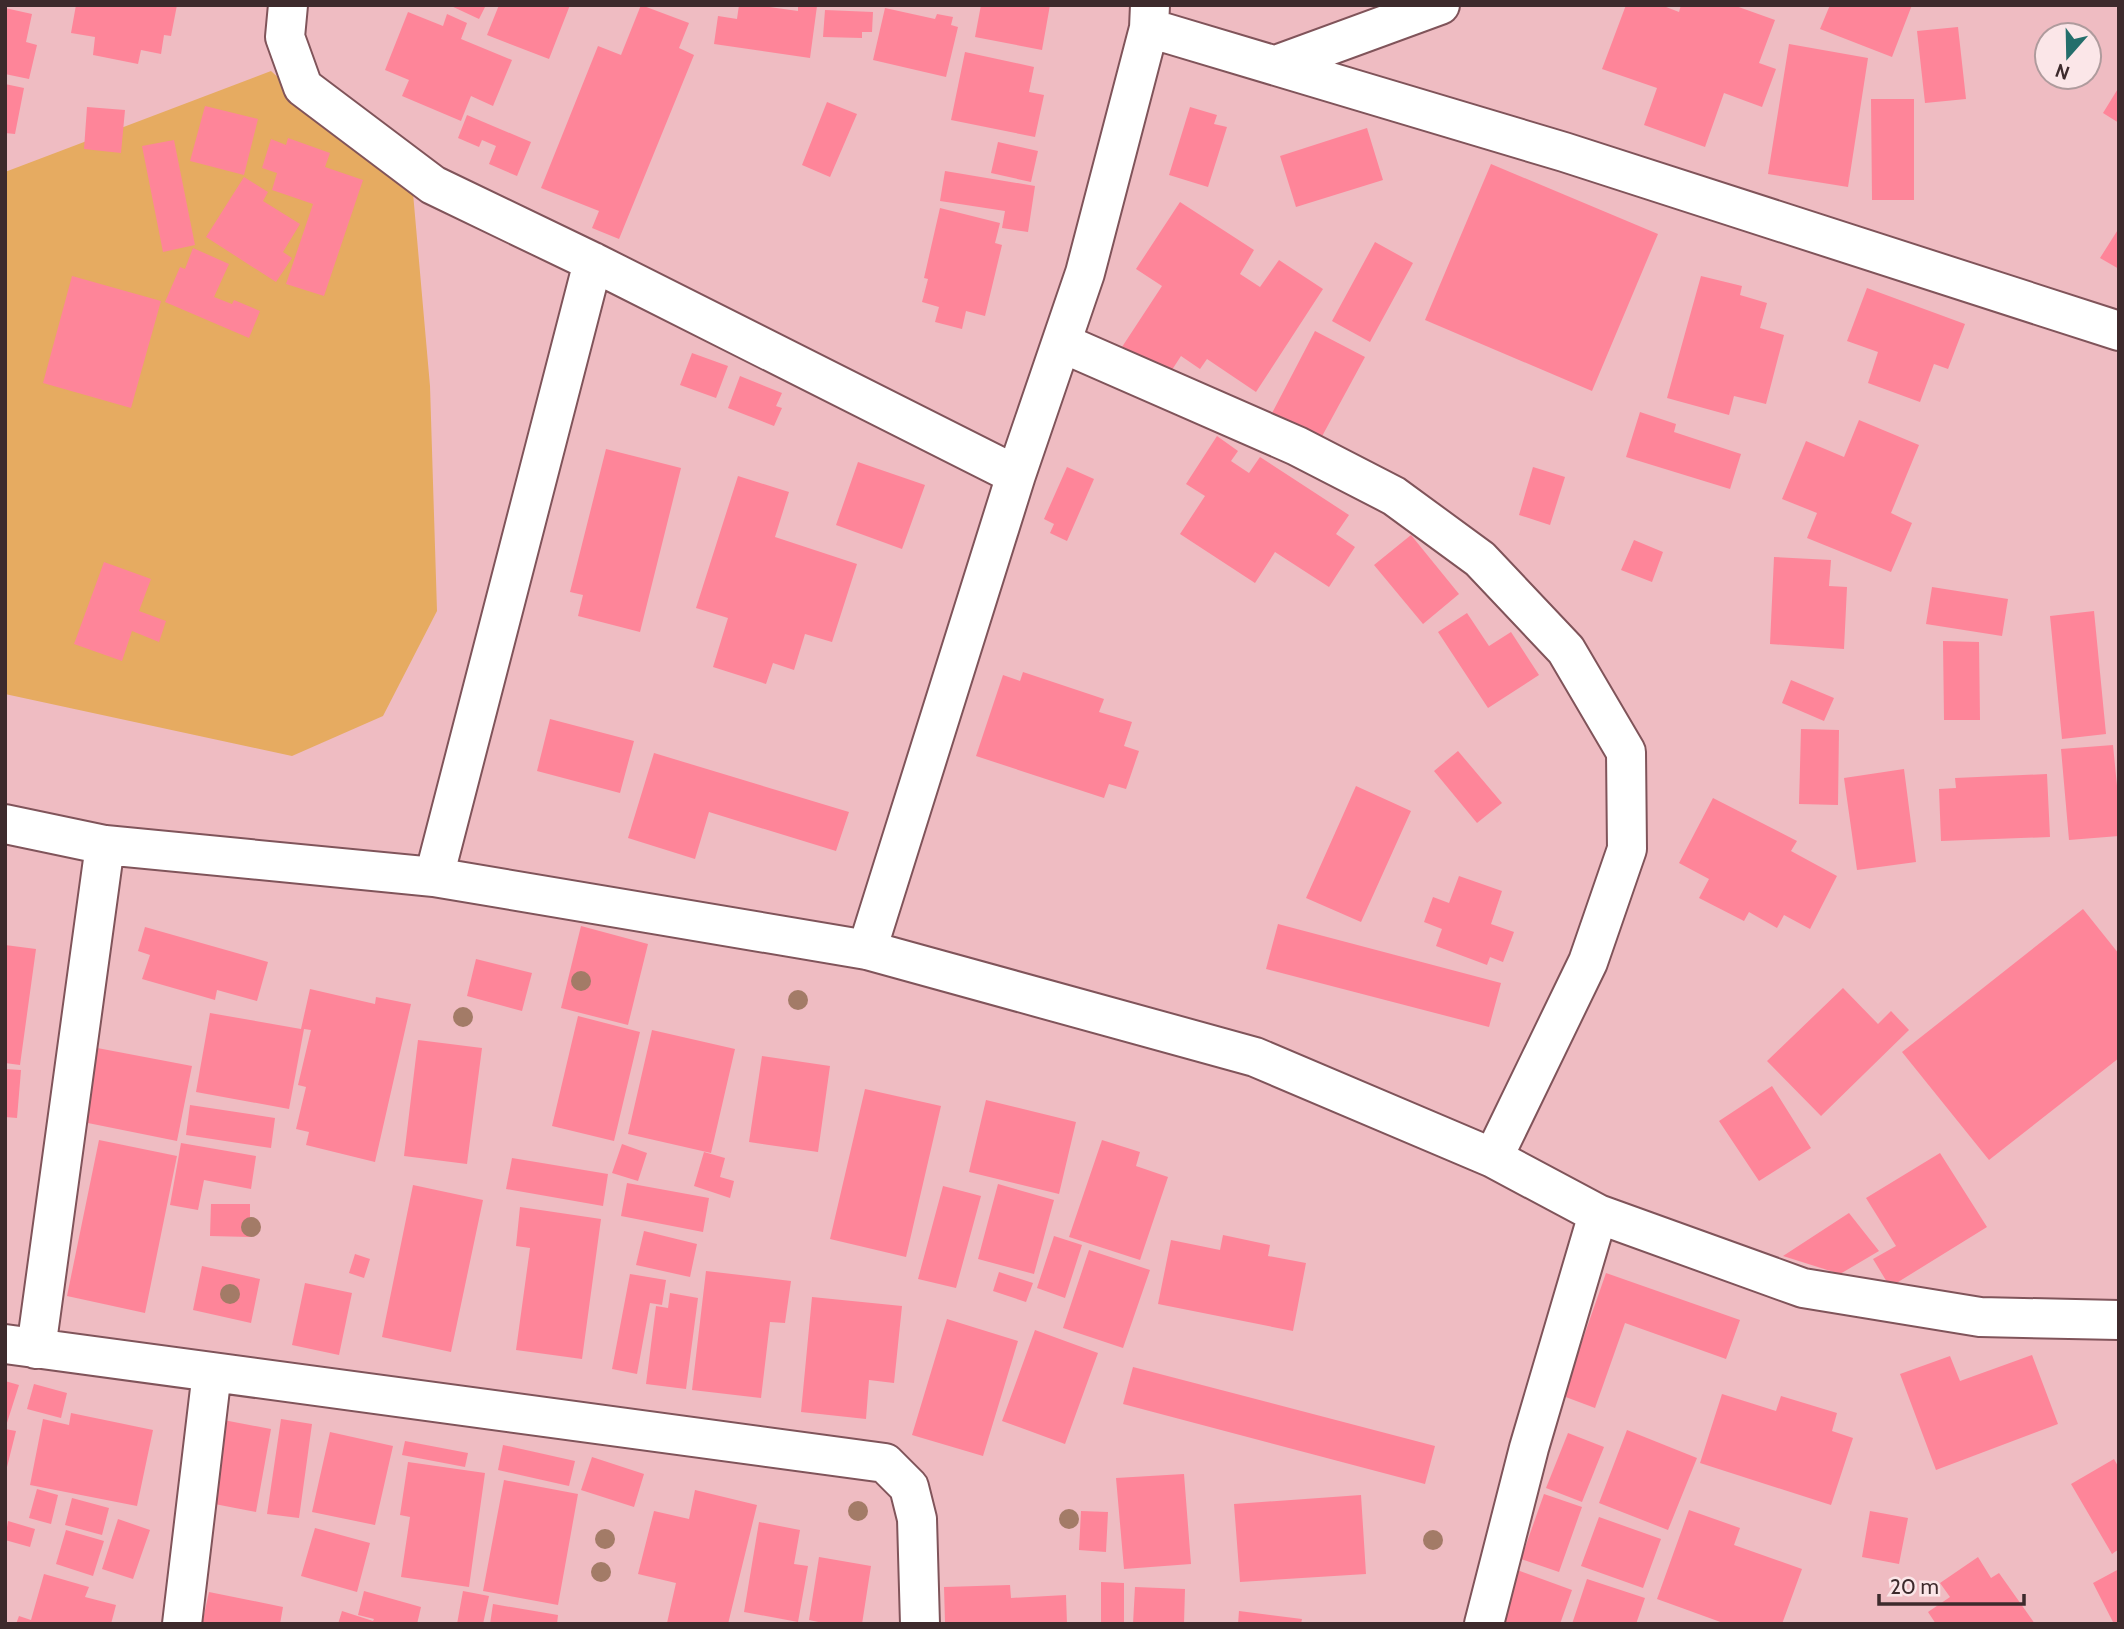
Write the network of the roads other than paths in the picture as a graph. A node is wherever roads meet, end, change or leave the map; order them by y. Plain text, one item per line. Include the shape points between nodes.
1 (288, 5) edge
2 (1440, 5) edge
3 (1149, 16) edge
4 (1276, 65) junction
5 (593, 262) junction
6 (2119, 331) edge
7 (1062, 343) junction
8 (1016, 475) junction
9 (5, 824) edge
10 (105, 845) junction
11 (434, 877) junction
12 (867, 950) junction
13 (1493, 1158) junction
14 (1598, 1214) junction
15 (2119, 1320) edge
16 (21, 1346) edge
17 (212, 1372) junction
18 (182, 1624) edge
19 (920, 1624) edge
20 (1484, 1624) edge

1 - 5 street via 285,37 303,86 433,184
2 - 4 street
3 - 4 street
3 - 7 street via 1085,273
4 - 6 street via 1564,152
5 - 8 street
5 - 11 street
7 - 8 street
7 - 13 street via 1297,446 1394,496 1480,559 1566,650 1626,752 1627,849 1588,962
8 - 12 street
9 - 10 street
10 - 11 street
10 - 16 street
11 - 12 street
12 - 13 street via 1255,1057
13 - 14 street
14 - 15 street via 1803,1288 1980,1317
14 - 20 street
16 - 17 street
17 - 18 street
17 - 19 street via 884,1463 909,1487 917,1519

